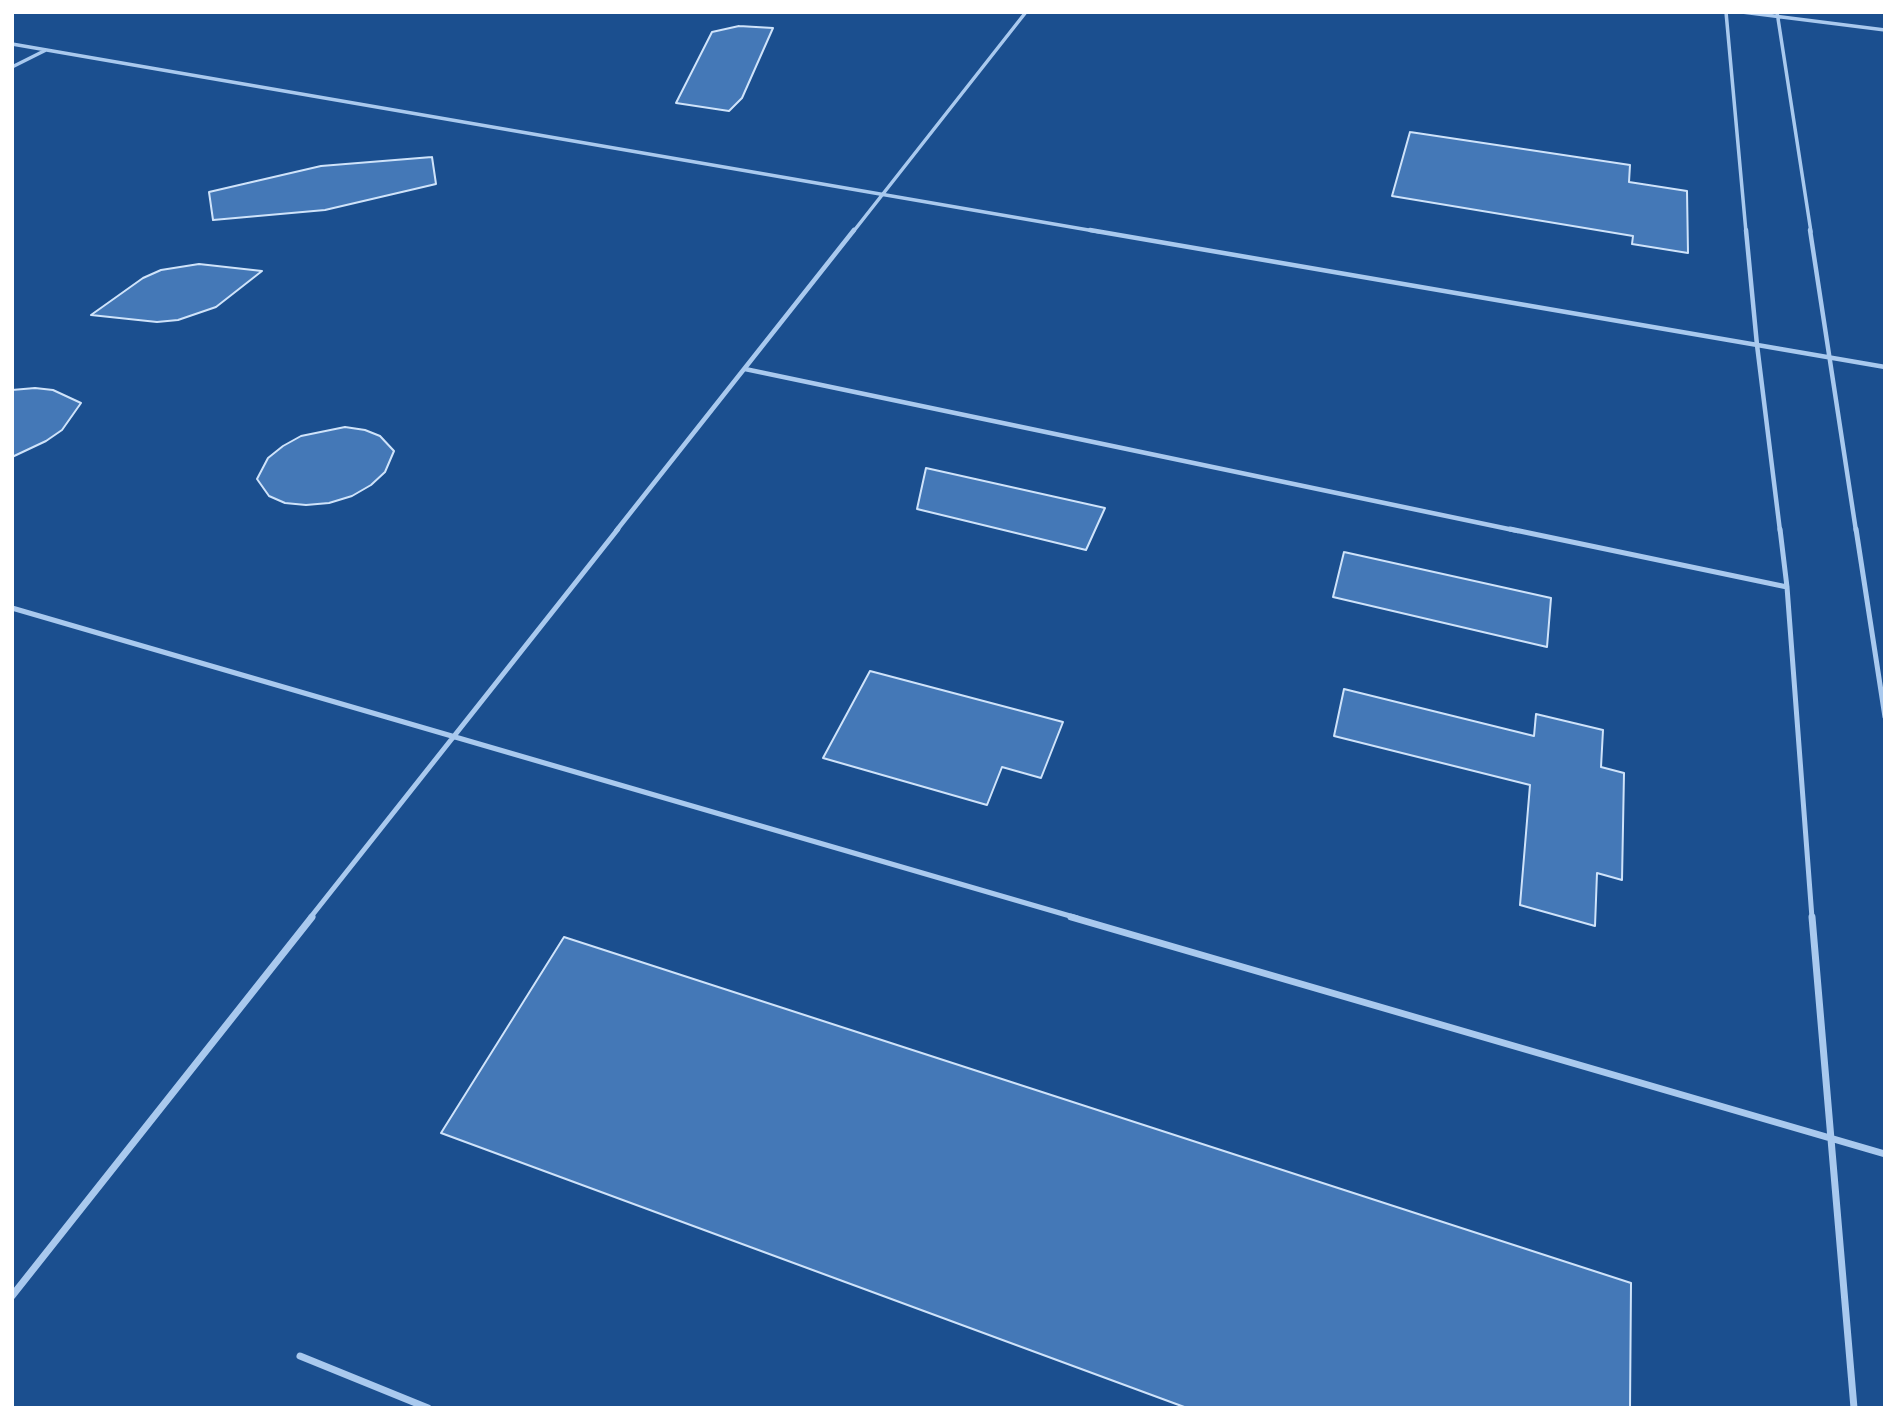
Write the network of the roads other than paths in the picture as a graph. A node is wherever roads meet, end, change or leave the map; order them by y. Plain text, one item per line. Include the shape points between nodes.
1 (1026, 12) edge
2 (1726, 12) edge
3 (1742, 12) edge
4 (1777, 14) edge
5 (1885, 30) edge
6 (12, 44) edge
7 (46, 50) junction
8 (12, 67) edge
9 (883, 194) junction
10 (1756, 345) junction
11 (1829, 358) junction
12 (1885, 367) edge
13 (745, 369) junction
14 (1787, 587) junction
15 (12, 608) edge
16 (1885, 717) edge
17 (453, 738) junction
18 (1829, 1137) junction
19 (1885, 1154) edge
20 (12, 1296) edge
21 (300, 1356) dead end
22 (428, 1408) edge
23 (1854, 1408) edge

1 - 9 lane
2 - 10 lane
3 - 4 lane
4 - 5 lane
4 - 11 lane
6 - 7 lane
7 - 8 lane
7 - 9 lane
9 - 10 lane
9 - 13 lane
10 - 11 lane
10 - 14 lane
11 - 12 lane
11 - 16 lane
13 - 14 lane
13 - 17 lane
14 - 18 lane
15 - 17 lane
17 - 18 lane
17 - 20 lane
18 - 19 lane
18 - 23 lane
21 - 22 lane

